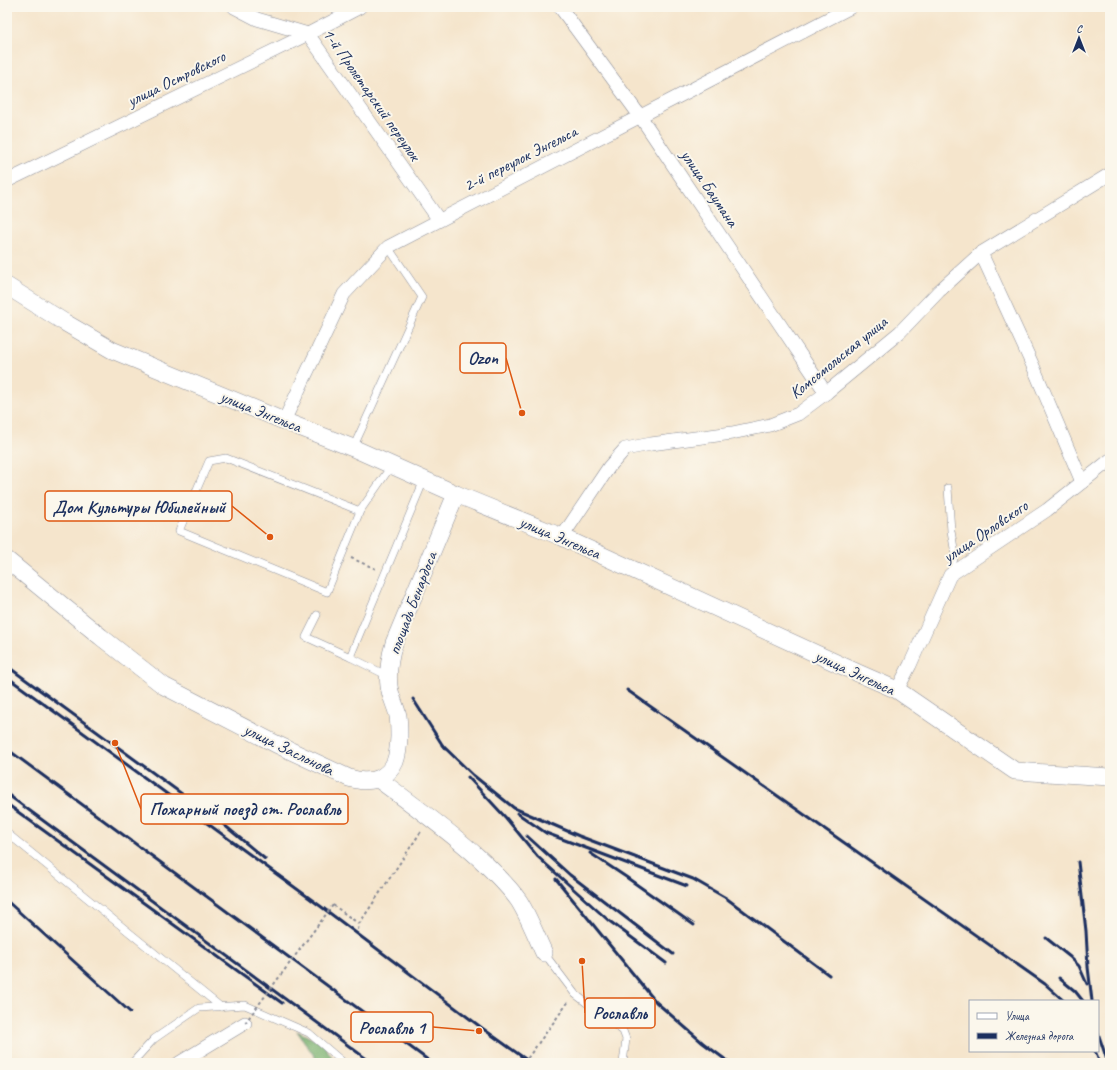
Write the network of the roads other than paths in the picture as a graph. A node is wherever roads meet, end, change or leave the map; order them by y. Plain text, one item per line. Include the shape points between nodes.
1 (234, 7) edge
2 (360, 7) edge
3 (560, 7) edge
4 (851, 7) edge
5 (308, 34) junction
6 (640, 116) junction
7 (1110, 174) edge
8 (7, 181) edge
9 (439, 220) junction
10 (388, 247) junction
11 (981, 253) junction
12 (7, 286) edge
13 (826, 393) junction
14 (284, 421) junction
15 (353, 448) junction
16 (1110, 460) edge
17 (392, 465) junction
18 (424, 480) junction
19 (1082, 482) junction
20 (948, 488) dead end
21 (456, 494) junction
22 (360, 511) junction
23 (562, 537) junction
24 (7, 560) edge
25 (950, 575) junction
26 (317, 615) dead end
27 (350, 657) junction
28 (388, 676) junction
29 (897, 690) junction
30 (1110, 777) edge
31 (378, 779) junction
32 (7, 833) edge
33 (544, 954) joint
34 (221, 1007) junction
35 (245, 1023) road end
36 (132, 1063) edge
37 (179, 1063) edge
38 (344, 1063) edge
39 (622, 1063) edge

1 - 5 street, 1-й Пролетарский переулок via 257,19
2 - 5 street, улица Островского
3 - 6 street, улица Баумана
4 - 6 street, 2-й переулок Энгельса
5 - 8 street, улица Островского
5 - 9 street, 1-й Пролетарский переулок
6 - 9 street, 2-й переулок Энгельса
6 - 13 street, улица Баумана
7 - 11 street, Комсомольская улица
9 - 10 street, 2-й переулок Энгельса
10 - 14 street, 2-й переулок Энгельса via 344,294
10 - 15 lane via 422,297
11 - 13 street, Комсомольская улица via 939,291 900,332
11 - 19 street
12 - 14 street, улица Энгельса via 112,350
13 - 23 street, Комсомольская улица via 798,414 770,425 625,449 609,467
14 - 15 street, улица Энгельса
15 - 17 street, улица Энгельса
16 - 19 street, улица Орловского
17 - 18 street, улица Энгельса
17 - 22 lane
18 - 21 street, улица Энгельса
18 - 27 lane
19 - 25 street, улица Орловского via 1047,510
20 - 25 lane via 955,554
21 - 23 street, улица Энгельса
21 - 28 street, площадь Бенардоса via 394,643
22 - 22 lane via 226,458 209,460 179,531 327,592
23 - 29 street, улица Энгельса
24 - 31 street, улица Заслонова via 164,686 276,744 349,778 368,782
25 - 29 street, улица Орловского
26 - 27 lane via 306,637
27 - 28 lane
28 - 31 street, площадь Бенардоса via 398,716 398,753 391,769
29 - 30 street, улица Энгельса via 1015,770
31 - 33 street via 430,817 510,888 526,914
32 - 34 lane
33 - 39 lane via 575,994 623,1031 626,1039
34 - 36 lane via 199,1008 154,1039
34 - 38 lane via 245,1005 310,1033
35 - 37 street

